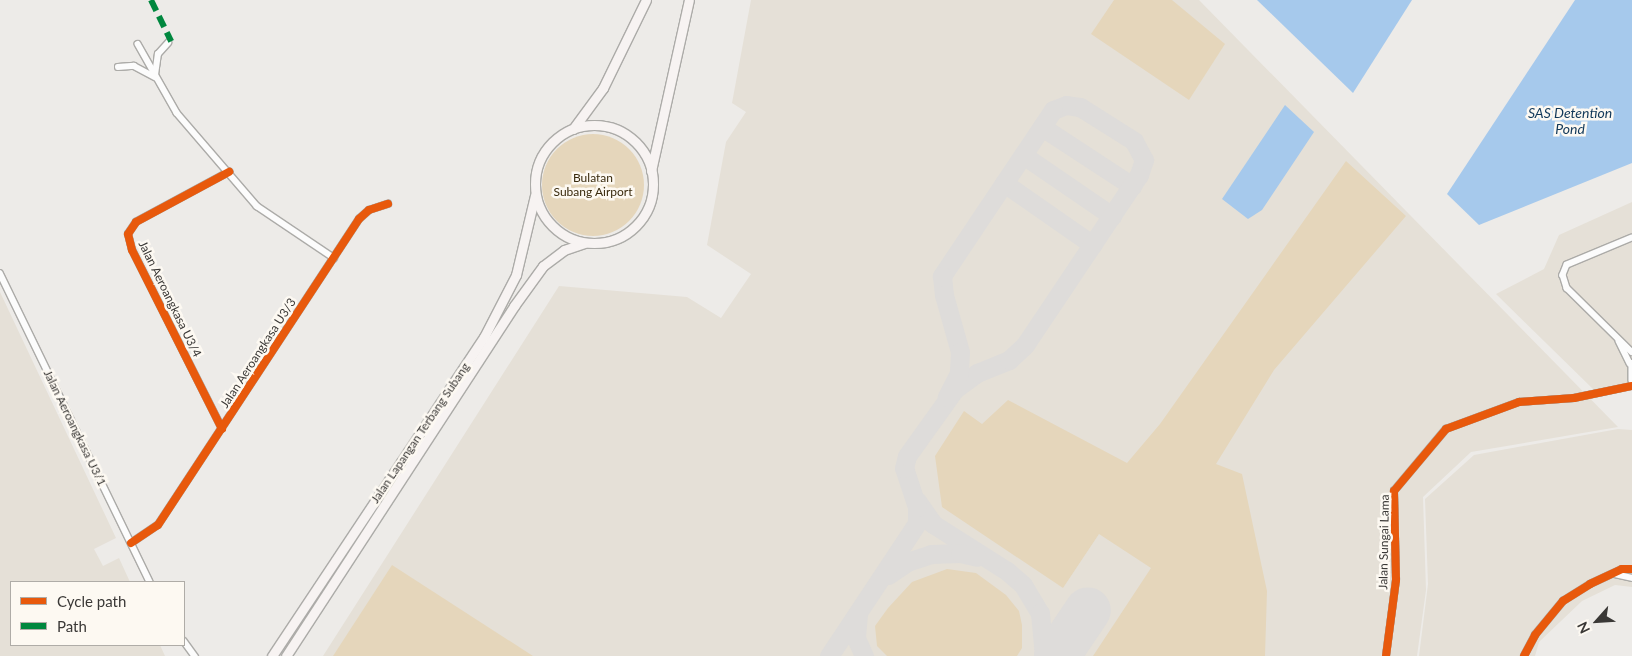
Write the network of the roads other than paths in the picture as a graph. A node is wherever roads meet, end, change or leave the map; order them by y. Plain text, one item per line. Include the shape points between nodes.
1 (646, 0) edge
2 (689, 0) edge
3 (168, 43) dead end
4 (138, 44) dead end
5 (118, 67) dead end
6 (155, 77) junction
7 (572, 129) junction
8 (651, 171) junction
9 (229, 172) junction
10 (535, 194) junction
11 (388, 204) dead end
12 (1632, 238) edge
13 (584, 243) junction
14 (334, 258) junction
15 (0, 273) edge
16 (1618, 340) junction
17 (1632, 352) edge
18 (1631, 364) edge
19 (1632, 380) edge
20 (1632, 386) edge
21 (222, 429) junction
22 (131, 543) junction
23 (1632, 569) edge
24 (1615, 574) junction
25 (1632, 578) edge
26 (150, 581) edge
27 (185, 643) edge
28 (195, 656) edge
29 (272, 656) edge
30 (286, 656) edge
31 (1386, 656) edge
32 (1524, 656) edge

1 - 7 main road via 603,88
2 - 8 main road
3 - 6 street via 158,54
4 - 6 street
5 - 6 street via 134,66
6 - 9 street via 177,113
7 - 8 main road via 597,126 621,132 640,148
7 - 10 main road via 545,150 536,174
8 - 13 main road via 650,204 631,231 601,243
9 - 14 street via 264,212
9 - 21 street, Jalan Aeroangkasa U3/4 via 136,222 128,234 132,250
10 - 13 main road via 541,212 552,226 567,237
10 - 29 main road, Jalan Lapangan Terbang Subang via 516,275 484,337
11 - 14 street, Jalan Aeroangkasa U3/3 via 364,214
12 - 16 street via 1564,269 1567,288
13 - 30 main road, Jalan Lapangan Terbang Subang via 554,256 519,299
14 - 21 street, Jalan Aeroangkasa U3/3
15 - 22 street, Jalan Aeroangkasa U3/1
16 - 17 street
16 - 18 street
18 - 19 street
20 - 31 street, Jalan Sungai Lama via 1574,398 1519,402 1446,429 1394,491 1396,580
21 - 22 street, Jalan Aeroangkasa U3/3 via 158,525
22 - 26 street, Jalan Aeroangkasa U3/1
23 - 24 street via 1622,569
24 - 25 street
24 - 32 street via 1584,586 1564,601 1535,635
27 - 28 street

